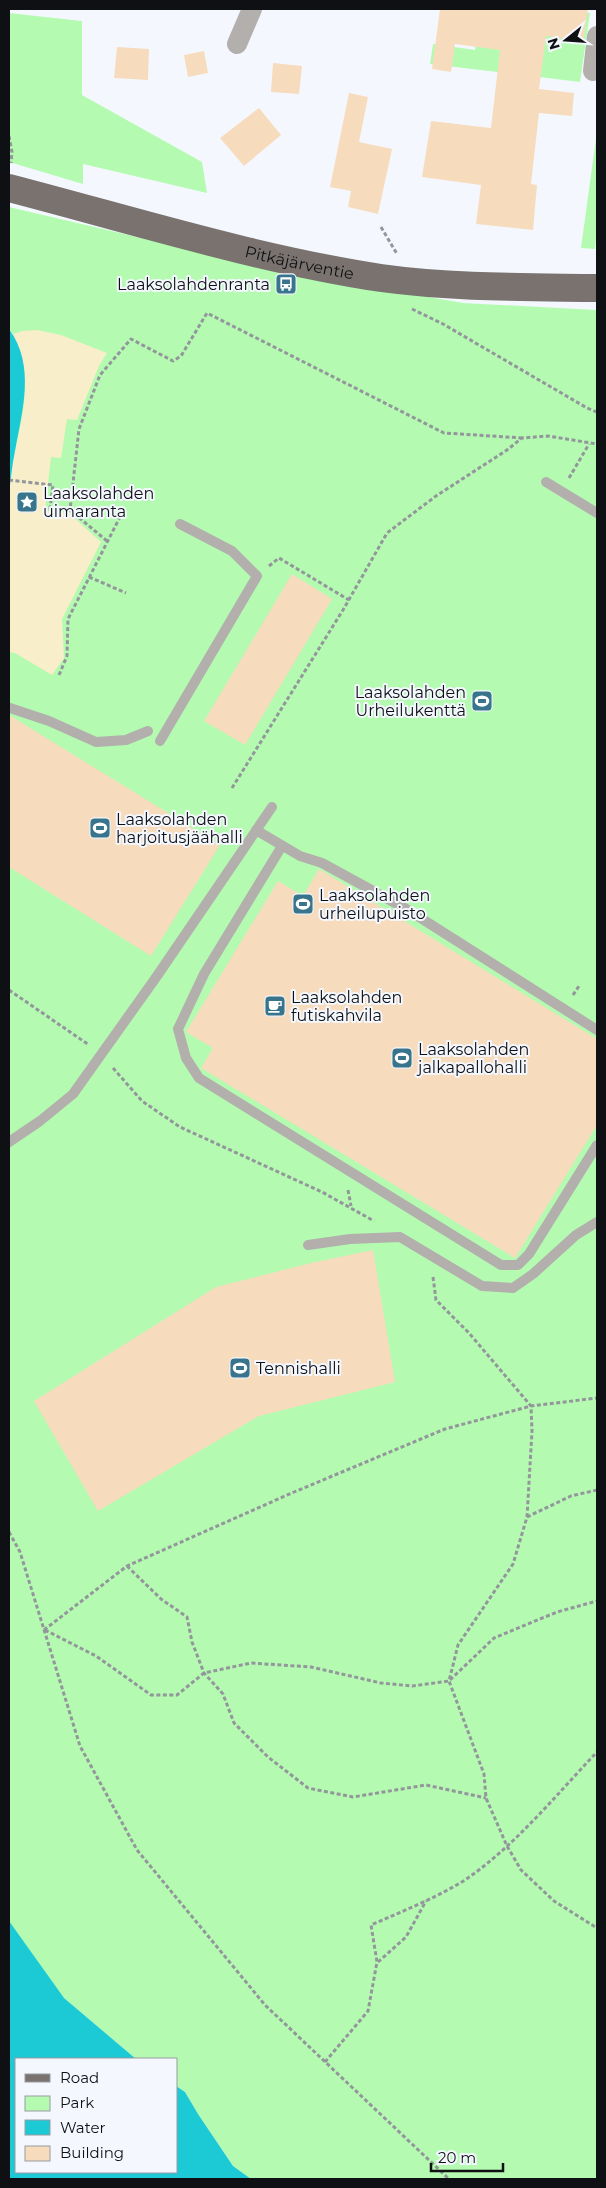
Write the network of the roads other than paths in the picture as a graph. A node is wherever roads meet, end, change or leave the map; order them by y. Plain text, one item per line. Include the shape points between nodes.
1 (252, 9) edge
2 (597, 36) edge
3 (237, 44) dead end
4 (593, 70) dead end
5 (12, 169) edge
6 (597, 288) edge
7 (546, 482) dead end
8 (597, 513) edge
9 (180, 524) dead end
10 (10, 708) dead end
11 (148, 732) dead end
12 (160, 741) dead end
13 (272, 807) dead end
14 (256, 830) junction
15 (282, 846) junction
16 (597, 1030) edge
17 (9, 1142) edge
18 (597, 1145) edge
19 (597, 1222) edge
20 (308, 1245) dead end

1 - 3 street
2 - 4 street
5 - 6 main road, Pitkäjärventie via 290,261 382,278 454,286
7 - 8 lane
9 - 12 lane via 232,551 258,576
10 - 11 lane via 96,742 126,740
13 - 14 lane
14 - 15 lane
14 - 17 lane via 73,1094
15 - 16 lane via 322,863 408,910
15 - 18 lane via 204,974 178,1029 186,1058 199,1078 501,1265 518,1265 529,1254
19 - 20 lane via 576,1235 513,1288 482,1286 400,1237

